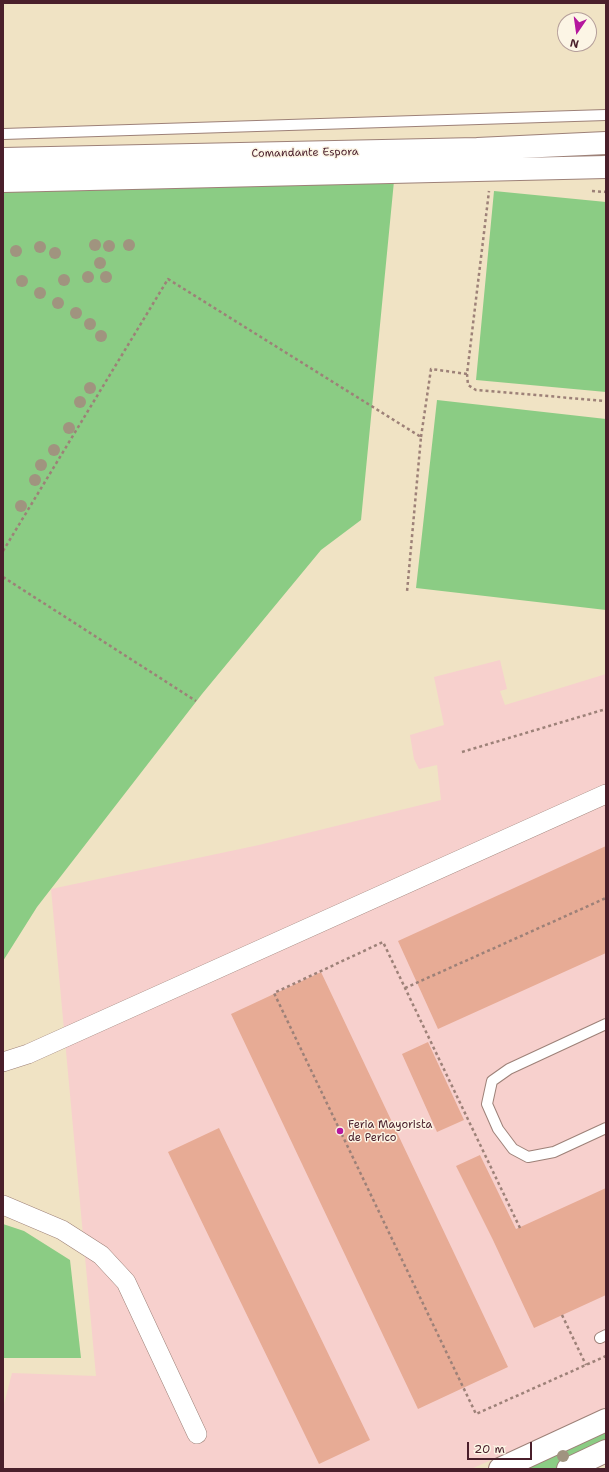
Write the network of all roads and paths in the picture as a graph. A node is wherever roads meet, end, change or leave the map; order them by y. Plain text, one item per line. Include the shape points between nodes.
1 (606, 115) edge
2 (3, 134) edge
3 (606, 143) edge
4 (3, 160) edge
5 (606, 167) edge
6 (3, 181) edge
7 (489, 190) dead end
8 (591, 191) dead end
9 (606, 192) edge
10 (467, 374) junction
11 (606, 401) edge
12 (421, 437) junction
13 (3, 551) edge
14 (3, 577) edge
15 (407, 592) dead end
16 (196, 701) dead end
17 (606, 709) edge
18 (462, 752) dead end
19 (606, 794) edge
20 (606, 898) edge
21 (405, 988) junction
22 (606, 1024) edge
23 (3, 1062) edge
24 (606, 1128) edge
25 (3, 1206) edge
26 (520, 1228) dead end
27 (562, 1315) dead end
28 (606, 1356) edge
29 (586, 1365) junction
30 (606, 1420) edge
31 (197, 1434) dead end
32 (606, 1451) edge
33 (500, 1469) edge
34 (568, 1469) edge

1 - 2 lane
3 - 4 main road, Comandante Espora via 477,149
5 - 6 main road, Comandante Espora
7 - 10 path
8 - 9 path
10 - 11 path via 468,385 476,390
10 - 12 path via 431,369
12 - 13 path via 168,279
12 - 15 path
14 - 16 path
17 - 18 path
19 - 23 street via 35,1051
20 - 21 path
21 - 26 path
21 - 29 path via 383,942 274,993 476,1414
22 - 24 lane via 509,1069 492,1081 487,1104 498,1129 509,1144 528,1156 554,1152
25 - 31 street via 62,1230 101,1255 126,1282
27 - 29 path
28 - 29 path
30 - 33 main road
32 - 34 main road

